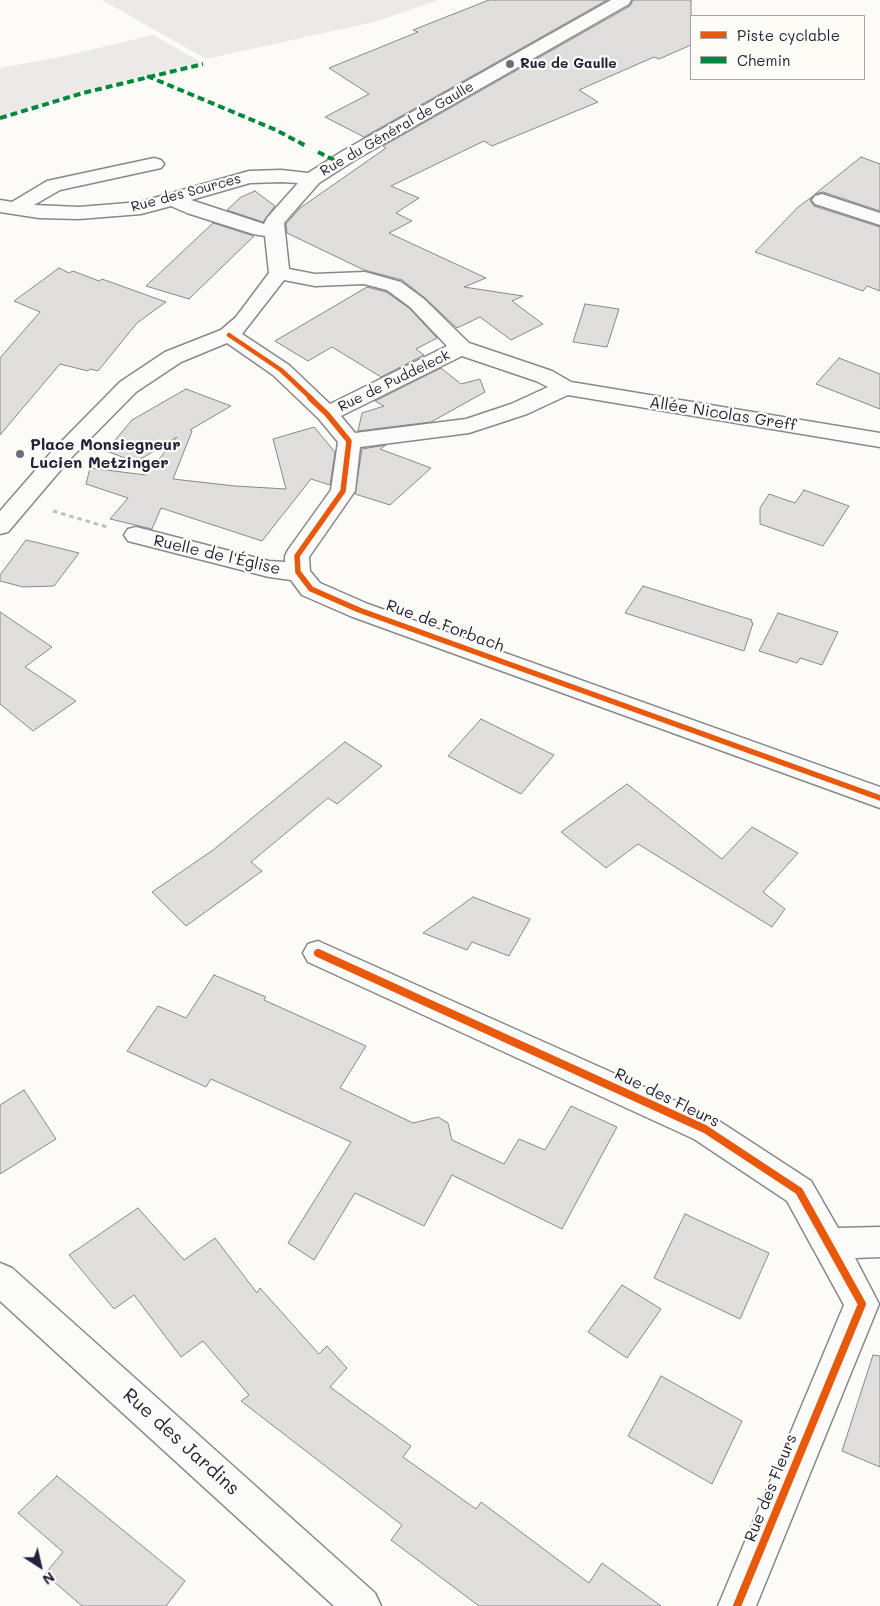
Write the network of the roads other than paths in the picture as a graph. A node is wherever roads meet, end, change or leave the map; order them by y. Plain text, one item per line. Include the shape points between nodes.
1 (623, 0) edge
2 (154, 164) dead end
3 (312, 178) junction
4 (173, 199) junction
5 (822, 200) dead end
6 (8, 207) edge
7 (880, 219) edge
8 (275, 231) junction
9 (279, 273) junction
10 (229, 334) junction
11 (461, 348) junction
12 (565, 388) junction
13 (327, 414) junction
14 (880, 440) edge
15 (349, 441) junction
16 (0, 526) edge
17 (136, 535) road end
18 (298, 572) junction
19 (880, 798) edge
20 (318, 953) dead end
21 (880, 1242) edge
22 (829, 1244) junction
23 (0, 1279) edge
24 (362, 1606) edge
25 (737, 1606) edge

1 - 3 street, Rue du Général de Gaulle
2 - 6 street via 54,185
3 - 4 street, Rue des Sources via 249,177
3 - 8 street, Rue du Général de Gaulle via 274,222
4 - 6 street, Rue des Sources via 141,208 79,213
4 - 8 street via 260,230
5 - 7 street
8 - 9 street, Rue du Général de Gaulle
9 - 10 street via 243,321
9 - 11 street via 315,280 365,278 394,286 417,303
10 - 13 street via 281,370
10 - 16 street via 172,357 128,387 59,446 22,501
11 - 12 street via 544,376
11 - 13 street, Rue de Puddeleck
12 - 14 street, Allée Nicolas Greff
12 - 15 street via 519,409 469,426
13 - 15 street
15 - 18 street via 343,491 297,556
17 - 18 street, Ruelle de l'Église via 269,569
18 - 19 street, Rue de Forbach via 312,588 360,610
20 - 22 street, Rue des Fleurs via 705,1129 799,1191
21 - 22 street
22 - 25 street, Rue des Fleurs via 862,1304
23 - 24 street, Rue des Jardins

